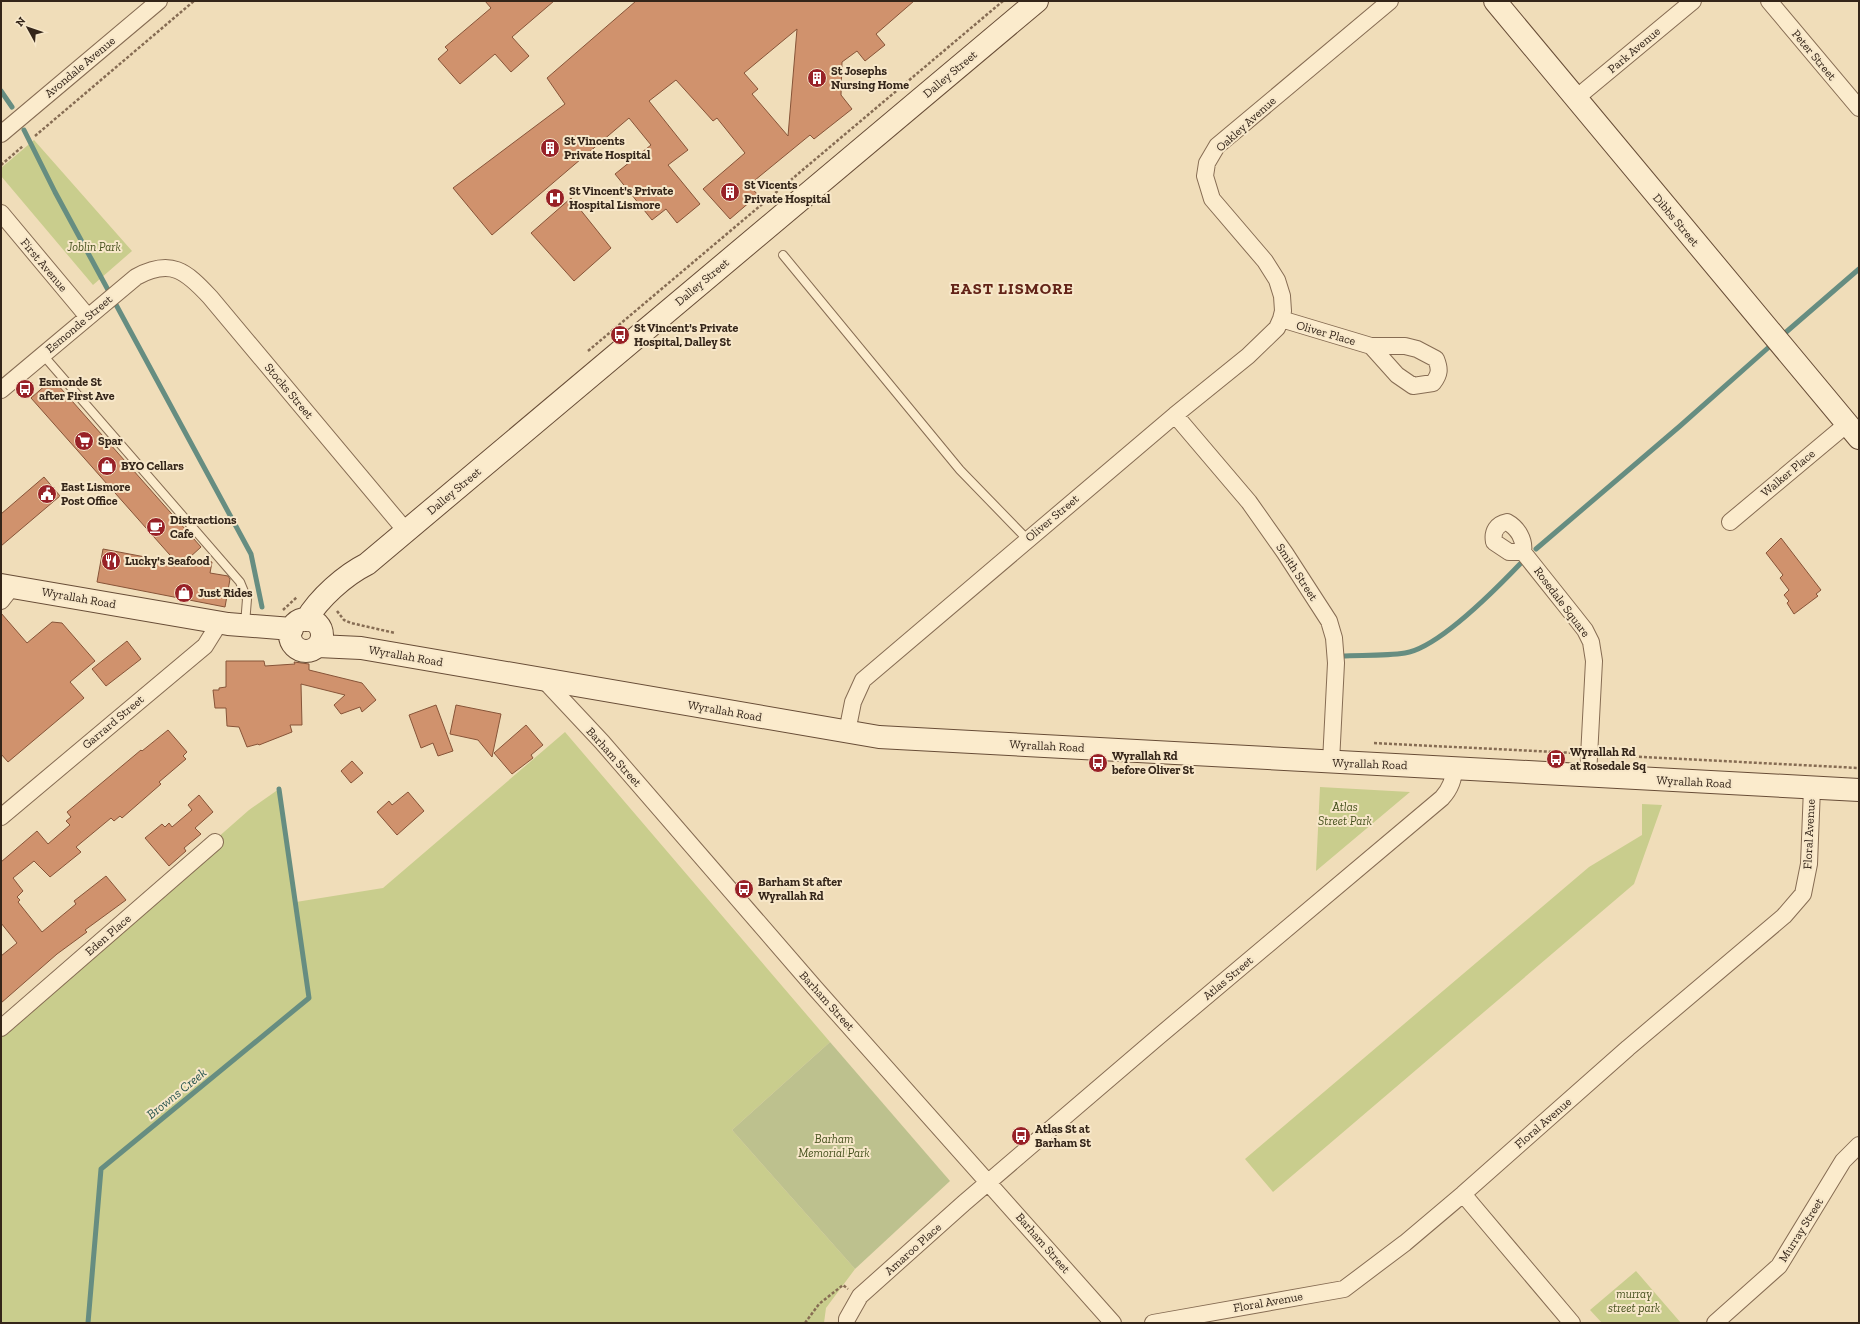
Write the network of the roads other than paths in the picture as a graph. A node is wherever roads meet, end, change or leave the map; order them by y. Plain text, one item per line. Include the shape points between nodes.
1 (159, 1) edge
2 (1037, 1) edge
3 (1390, 1) edge
4 (1495, 1) edge
5 (1693, 1) edge
6 (1769, 1) edge
7 (1575, 99) junction
8 (1859, 108) edge
9 (1, 134) edge
10 (1, 213) edge
11 (783, 255) dead end
12 (162, 267) joint
13 (88, 317) junction
14 (1281, 320) junction
15 (1371, 346) dead end
16 (43, 355) junction
17 (1, 390) edge
18 (1175, 414) junction
19 (1853, 431) edge
20 (1730, 522) dead end
21 (406, 531) junction
22 (1027, 539) junction
23 (1523, 552) dead end
24 (367, 564) junction
25 (5, 591) edge
26 (231, 624) junction
27 (308, 633) junction
28 (542, 679) junction
29 (847, 732) junction
30 (1331, 762) junction
31 (1456, 767) junction
32 (1588, 776) junction
33 (1812, 788) junction
34 (1859, 790) edge
35 (1, 817) edge
36 (215, 842) dead end
37 (1, 1028) edge
38 (1859, 1145) edge
39 (989, 1182) junction
40 (1463, 1194) junction
41 (847, 1323) edge
42 (1113, 1323) edge
43 (1153, 1323) edge
44 (1572, 1323) edge
45 (1715, 1323) edge

1 - 9 street, Avondale Avenue
2 - 21 main road, Dalley Street
3 - 14 street, Oakley Avenue via 1217,146 1208,163 1205,176 1212,199 1265,261 1277,280 1282,296
4 - 7 main road, Dibbs Street
5 - 7 street, Park Avenue
6 - 8 street, Peter Street
7 - 19 main road, Dibbs Street
10 - 13 street, First Avenue
11 - 22 lane via 960,470
12 - 13 street, Esmonde Street via 136,277
12 - 21 street, Stocks Street via 184,272 210,297
13 - 16 street, Esmonde Street
14 - 15 street, Oliver Place
14 - 18 street, Oliver Street via 1277,328 1248,356
16 - 17 street, Esmonde Street
16 - 26 lane via 240,582 247,599
18 - 22 street, Oliver Street
18 - 30 street, Smith Street via 1249,502 1329,621 1334,638 1336,664
19 - 20 street, Walker Place
21 - 24 main road, Dalley Street
22 - 29 street, Oliver Street via 863,680 852,702
23 - 32 street, Rosedale Square via 1585,630 1591,642 1594,661
24 - 27 main road, Dalley Street
24 - 27 main road, Dalley Street via 324,597
25 - 26 main road, Wyrallah Road
26 - 27 main road, Wyrallah Road via 233,628 249,633
26 - 35 street, Garrard Street
27 - 28 main road, Wyrallah Road via 361,648
28 - 29 main road, Wyrallah Road
28 - 39 street, Barham Street via 602,742 815,988
29 - 30 main road, Wyrallah Road via 887,737
30 - 31 main road, Wyrallah Road
31 - 32 main road, Wyrallah Road
31 - 39 street, Atlas Street via 1450,789 1442,798
32 - 33 main road, Wyrallah Road
33 - 34 main road, Wyrallah Road
33 - 40 street, Floral Avenue via 1808,871 1803,894 1784,916 1628,1048
36 - 37 street, Eden Place
38 - 45 street, Murray Street via 1842,1160 1779,1266
39 - 41 street, Amaroo Place via 860,1296
39 - 42 street, Barham Street
40 - 43 street, Floral Avenue via 1405,1243 1344,1289
40 - 44 street

